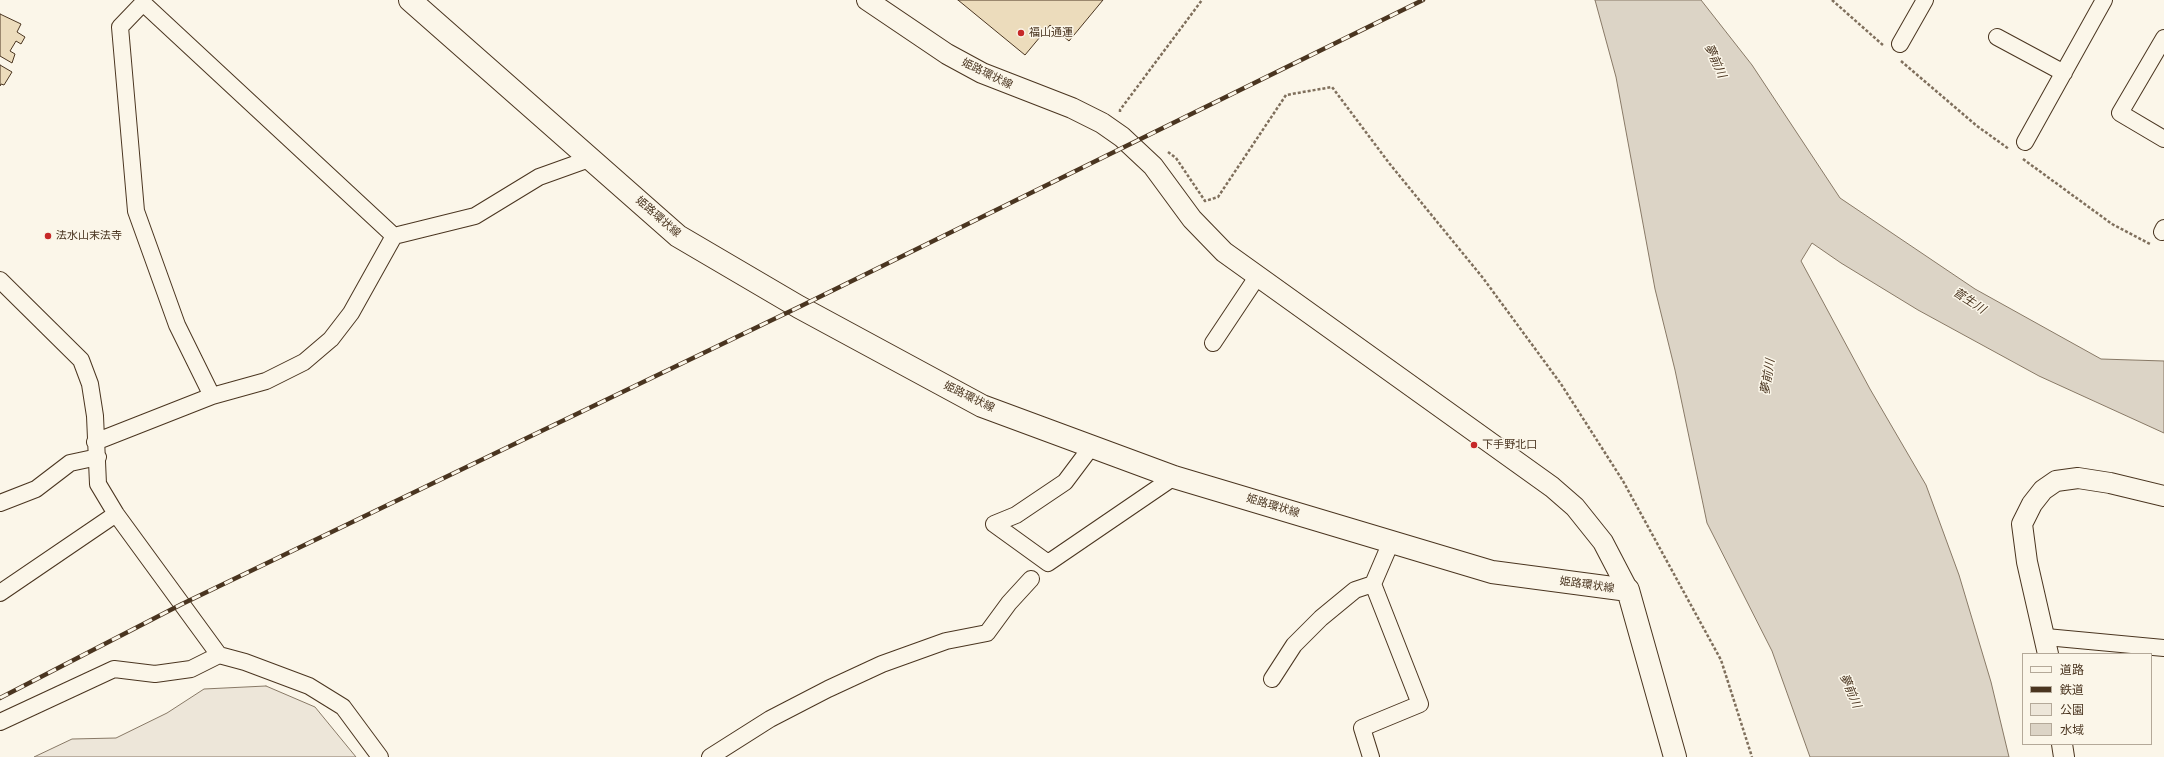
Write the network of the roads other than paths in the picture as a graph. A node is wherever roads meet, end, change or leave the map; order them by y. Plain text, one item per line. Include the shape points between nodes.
1 (410, 0) edge
2 (867, 0) edge
3 (1925, 0) edge
4 (2104, 0) edge
5 (1997, 37) dead end
6 (2164, 38) edge
7 (1895, 50) road end
8 (2064, 73) junction
9 (2164, 139) edge
10 (2020, 148) road end
11 (592, 158) junction
12 (394, 236) junction
13 (1257, 277) junction
14 (0, 280) edge
15 (1213, 343) dead end
16 (212, 396) junction
17 (1092, 446) junction
18 (97, 449) junction
19 (1174, 477) junction
20 (2164, 496) edge
21 (0, 503) edge
22 (116, 514) junction
23 (1391, 542) junction
24 (1031, 579) dead end
25 (1373, 584) junction
26 (1628, 590) junction
27 (0, 594) edge
28 (2047, 645) edge
29 (2164, 648) edge
30 (219, 655) junction
31 (1272, 680) dead end
32 (0, 722) edge
33 (2062, 745) edge
34 (380, 757) edge
35 (710, 757) edge
36 (1371, 757) edge
37 (1675, 757) edge
38 (2064, 757) edge

1 - 11 main road, 姫路環状線
2 - 13 street, 姫路環状線 via 947,54 982,73 1072,108 1112,130 1152,166 1192,219 1224,252
3 - 7 street
4 - 8 street
5 - 8 street
6 - 9 street via 2120,113
8 - 10 street
11 - 12 street via 539,177 475,216
11 - 17 main road, 姫路環状線 via 678,236 799,307 982,406
12 - 16 street via 351,313 331,339 304,362 266,381
12 - 16 street via 143,3 120,28 136,211 177,325
13 - 15 street
13 - 26 street, 姫路環状線 via 1552,487 1575,507 1604,542
14 - 18 street via 81,360 90,384 96,416
16 - 18 street
17 - 19 main road, 姫路環状線
17 - 19 street via 1065,482 1016,515 994,524 1048,563
18 - 21 street via 70,462 36,489
18 - 22 street via 98,484
19 - 23 main road, 姫路環状線
20 - 28 street via 2078,478 2056,481 2035,499 2022,524 2026,562
22 - 27 street
22 - 30 street
23 - 25 street
23 - 26 main road, 姫路環状線 via 1492,572
24 - 35 street via 987,633 946,641 875,667 770,720
25 - 31 street via 1355,590 1321,618 1294,645
25 - 36 street via 1420,704 1362,728
26 - 37 main road, 姫路環状線
28 - 29 street
30 - 32 street via 191,669 155,674 114,669
30 - 34 street via 308,686 343,707
33 - 38 street

